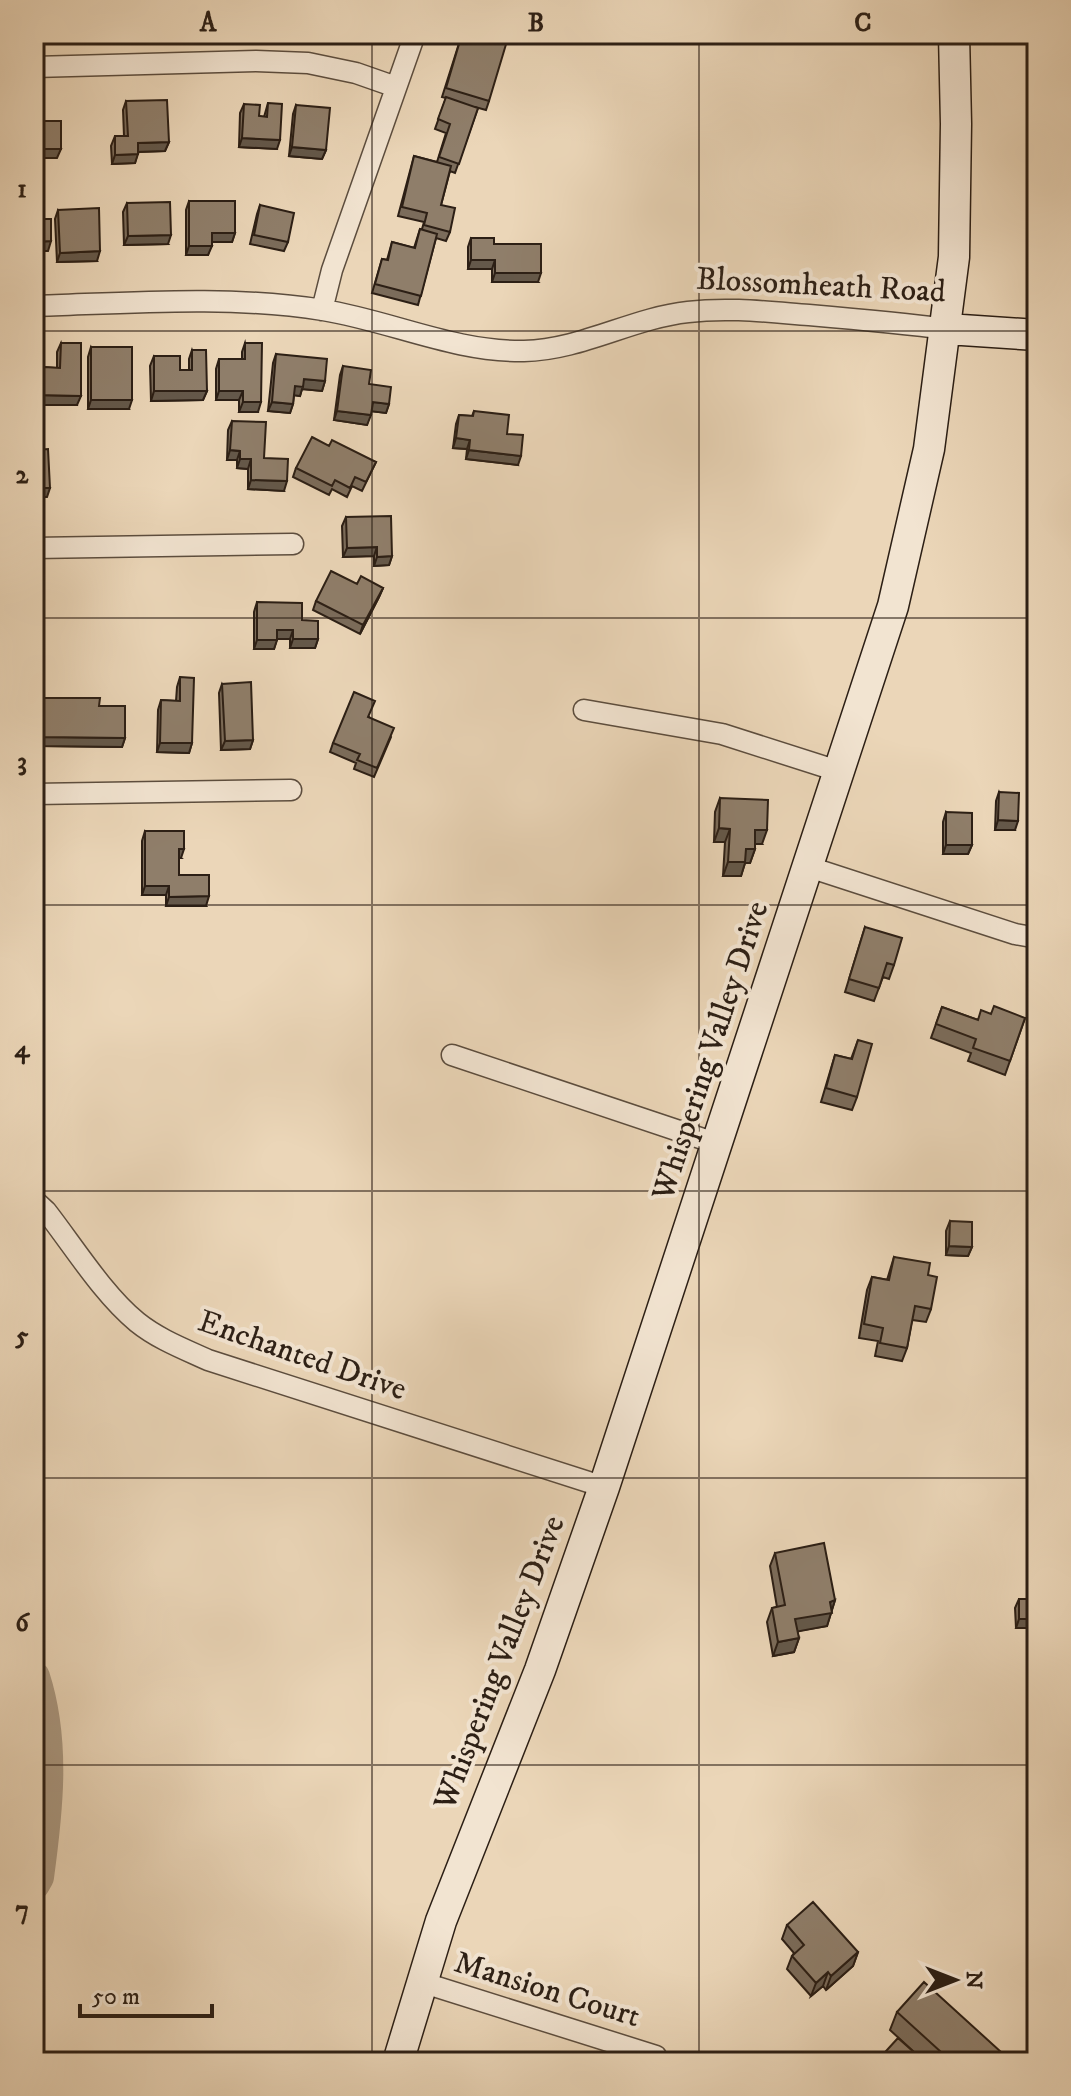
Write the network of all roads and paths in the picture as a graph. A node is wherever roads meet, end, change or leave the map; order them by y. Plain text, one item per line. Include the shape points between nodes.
1 (415, 34) edge
2 (954, 34) edge
3 (34, 67) edge
4 (396, 87) junction
5 (34, 306) edge
6 (322, 310) junction
7 (947, 329) junction
8 (1037, 335) edge
9 (293, 544) dead end
10 (34, 548) edge
11 (584, 710) dead end
12 (841, 772) junction
13 (291, 790) dead end
14 (34, 794) edge
15 (809, 867) junction
16 (1037, 935) edge
17 (452, 1055) dead end
18 (718, 1144) junction
19 (34, 1200) edge
20 (604, 1487) junction
21 (421, 1982) junction
22 (656, 2056) dead end
23 (398, 2062) edge

1 - 4 street
2 - 7 street, Whispering Valley Drive via 956,190
3 - 4 street via 308,63
4 - 6 street
5 - 6 street, Blossomheath Road via 216,301
6 - 7 street, Blossomheath Road via 469,347 526,351 593,338 662,316 711,310
7 - 8 street, Blossomheath Road
7 - 12 street, Whispering Valley Drive via 909,544
9 - 10 street
11 - 12 street via 722,734
12 - 15 street, Whispering Valley Drive
13 - 14 street
15 - 16 street via 1015,934
15 - 18 street, Whispering Valley Drive
17 - 18 street
18 - 20 street, Whispering Valley Drive
19 - 20 street, Enchanted Drive via 118,1304 163,1339 208,1360
20 - 21 street, Whispering Valley Drive
21 - 22 street, Mansion Court
21 - 23 street, Whispering Valley Drive

